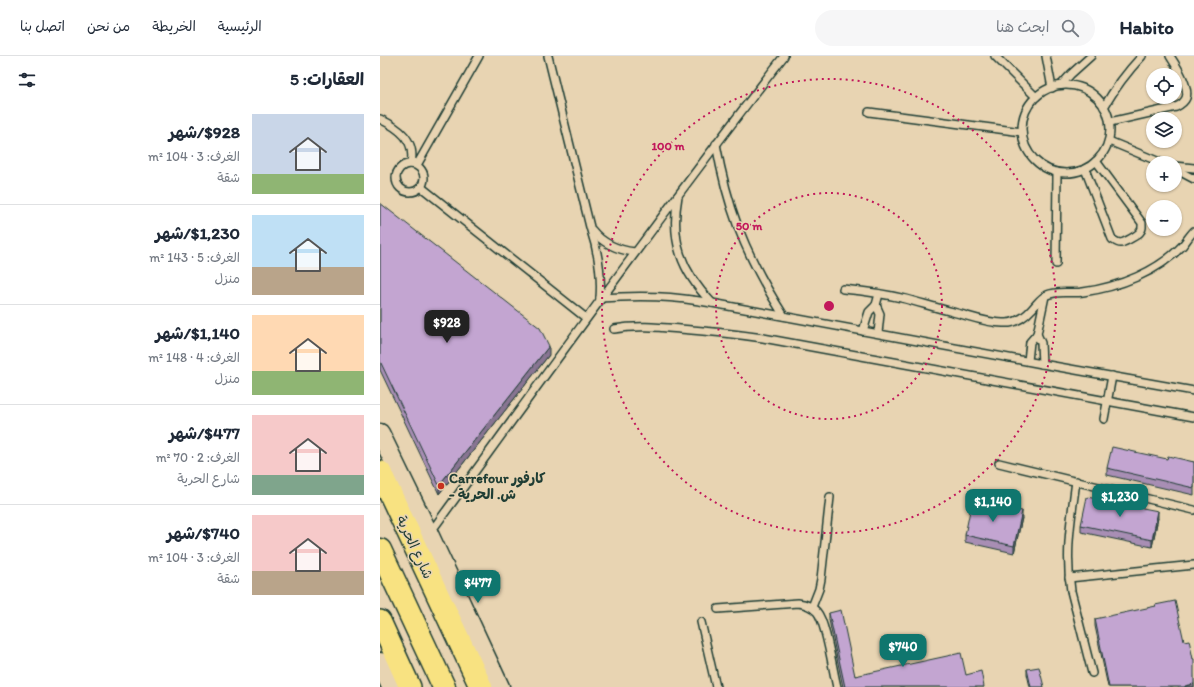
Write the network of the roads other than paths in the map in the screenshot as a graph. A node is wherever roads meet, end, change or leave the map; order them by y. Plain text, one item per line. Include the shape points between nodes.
1 (479, 56) edge
2 (548, 56) edge
3 (784, 56) edge
4 (995, 56) edge
5 (1046, 56) edge
6 (1091, 56) edge
7 (1142, 56) edge
8 (1170, 56) edge
9 (1061, 86) junction
10 (1052, 88) junction
11 (1036, 97) junction
12 (1104, 107) junction
13 (869, 112) dead end
14 (380, 119) edge
15 (1110, 122) junction
16 (1022, 132) junction
17 (1109, 141) junction
18 (716, 144) junction
19 (1146, 156) edge
20 (1096, 161) junction
21 (414, 164) junction
22 (1182, 167) edge
23 (1194, 168) edge
24 (1085, 169) junction
25 (1057, 172) junction
26 (1182, 173) edge
27 (1194, 180) edge
28 (421, 187) junction
29 (678, 194) junction
30 (590, 227) junction
31 (1194, 231) edge
32 (635, 252) junction
33 (1056, 264) dead end
34 (843, 289) dead end
35 (879, 294) junction
36 (1045, 296) junction
37 (600, 298) junction
38 (712, 303) junction
39 (876, 305) junction
40 (784, 316) junction
41 (586, 318) junction
42 (614, 329) dead end
43 (863, 331) junction
44 (878, 334) junction
45 (1037, 334) junction
46 (1028, 361) junction
47 (1042, 364) junction
48 (1112, 376) junction
49 (1194, 391) edge
50 (1107, 401) junction
51 (1194, 417) edge
52 (1104, 419) dead end
53 (380, 433) edge
54 (998, 463) dead end
55 (380, 472) edge
56 (1076, 481) junction
57 (830, 497) dead end
58 (1194, 510) edge
59 (429, 534) junction
60 (380, 550) edge
61 (1194, 565) edge
62 (1069, 578) junction
63 (812, 607) junction
64 (718, 609) dead end
65 (380, 621) edge
66 (701, 622) dead end
67 (380, 662) edge
68 (1092, 673) dead end
69 (391, 687) edge
70 (410, 687) edge
71 (444, 687) edge
72 (481, 687) edge
73 (500, 687) edge
74 (716, 687) edge
75 (837, 687) edge

1 - 21 lane
2 - 30 lane
3 - 18 lane
4 - 11 lane
5 - 10 lane
6 - 9 lane
7 - 12 lane via 1120,81
8 - 15 lane via 1186,88 1187,94 1182,104
9 - 10 lane
9 - 12 lane via 1086,90
10 - 11 lane
11 - 16 lane via 1026,113
12 - 15 lane
13 - 16 lane
14 - 21 lane via 408,140
15 - 17 lane
16 - 25 lane via 1033,158 1044,167
17 - 19 lane
17 - 20 lane
18 - 29 lane
18 - 40 lane via 738,226 759,274
20 - 24 lane
20 - 24 lane via 1142,223 1141,232 1137,235 1121,243 1112,240
21 - 28 lane via 422,169 424,175
21 - 28 lane via 405,165 400,169 397,180 399,186 410,192
22 - 23 lane
24 - 25 lane
25 - 33 lane
26 - 27 lane
28 - 41 lane
29 - 32 lane
29 - 38 lane via 675,211 678,245 690,277
30 - 32 lane via 609,245
30 - 37 lane via 600,269
31 - 36 lane via 1170,256 1129,280 1097,290 1051,293
32 - 37 lane
34 - 35 lane
35 - 36 lane via 991,322 1005,323 1019,320
35 - 39 lane
36 - 45 lane
37 - 38 lane via 658,296
37 - 41 lane
38 - 40 lane
39 - 43 lane via 869,312
39 - 44 lane via 880,314
40 - 43 lane
41 - 59 lane
42 - 50 lane via 648,326 763,338
43 - 44 lane
44 - 46 lane
45 - 46 lane via 1030,342
45 - 47 lane via 1041,343
46 - 47 lane
47 - 48 lane
48 - 49 lane
48 - 50 lane
50 - 51 lane
50 - 52 lane
53 - 59 main road
54 - 56 lane
55 - 72 highway, شارع الحرية
56 - 58 lane
56 - 62 lane via 1068,534
57 - 63 lane via 821,579
59 - 73 main road
60 - 71 highway
61 - 62 lane
62 - 68 lane
63 - 64 lane via 798,603
63 - 75 lane via 818,612 822,622
65 - 70 main road
66 - 74 lane
67 - 69 main road

